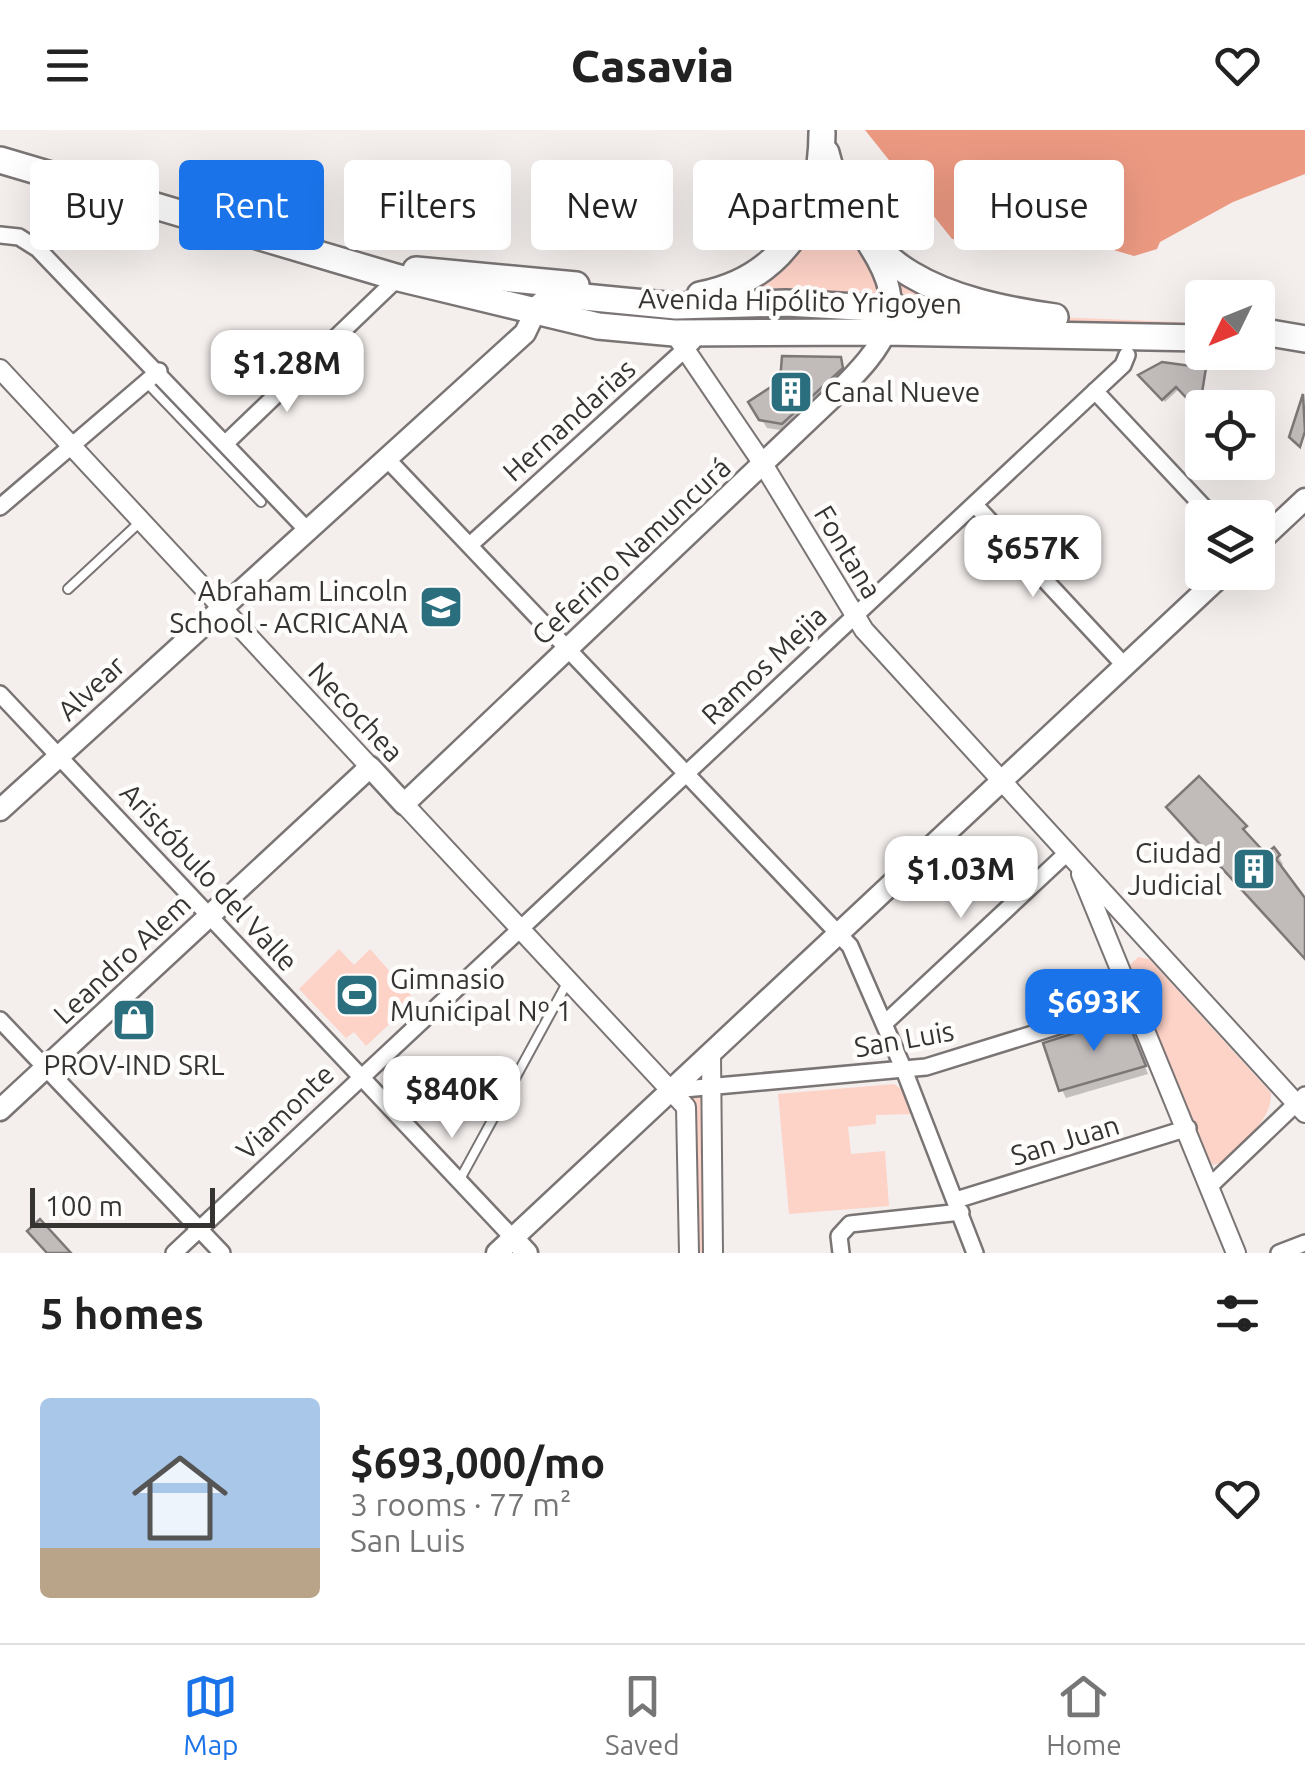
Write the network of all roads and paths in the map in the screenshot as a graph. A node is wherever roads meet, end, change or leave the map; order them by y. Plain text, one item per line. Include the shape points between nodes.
1 (822, 132) edge
2 (0, 160) edge
3 (830, 160) edge
4 (0, 234) edge
5 (872, 250) edge
6 (881, 250) edge
7 (403, 273) junction
8 (535, 312) junction
9 (1056, 317) junction
10 (889, 320) junction
11 (1185, 322) edge
12 (1275, 333) edge
13 (688, 338) junction
14 (1185, 339) edge
15 (1305, 339) edge
16 (1119, 345) junction
17 (1275, 347) edge
18 (1305, 352) edge
19 (0, 368) edge
20 (152, 377) junction
21 (1096, 391) junction
22 (226, 442) junction
23 (72, 447) junction
24 (388, 460) junction
25 (763, 464) junction
26 (1305, 498) edge
27 (1197, 500) edge
28 (260, 502) dead end
29 (976, 505) junction
30 (0, 507) edge
31 (140, 522) junction
32 (1275, 527) edge
33 (309, 532) junction
34 (470, 545) junction
35 (68, 589) dead end
36 (1205, 590) edge
37 (220, 607) junction
38 (854, 616) junction
39 (567, 649) junction
40 (1124, 664) junction
41 (0, 694) edge
42 (58, 757) junction
43 (370, 767) junction
44 (685, 773) junction
45 (1001, 778) junction
46 (404, 804) junction
47 (0, 810) edge
48 (1072, 856) junction
49 (209, 916) junction
50 (520, 927) junction
51 (838, 934) junction
52 (1154, 946) junction
53 (1123, 972) junction
54 (569, 979) junction
55 (1136, 1002) junction
56 (0, 1020) edge
57 (885, 1022) junction
58 (712, 1055) junction
59 (45, 1068) junction
60 (904, 1070) junction
61 (359, 1076) junction
62 (712, 1086) junction
63 (674, 1090) junction
64 (1302, 1104) edge
65 (0, 1110) edge
66 (1188, 1128) junction
67 (459, 1181) junction
68 (1212, 1185) junction
69 (959, 1206) junction
70 (199, 1229) junction
71 (1305, 1243) edge
72 (520, 1246) edge
73 (174, 1253) edge
74 (222, 1253) edge
75 (497, 1253) edge
76 (690, 1253) edge
77 (712, 1253) edge
78 (841, 1253) edge
79 (976, 1253) edge
80 (1236, 1253) edge
81 (1279, 1253) edge

1 - 3 highway
1 - 7 highway via 819,182 800,229 772,263 730,288 673,296
2 - 7 highway
4 - 20 street via 38,250
5 - 10 main road via 882,268
6 - 9 highway via 922,282 969,302
7 - 8 highway, Avenida Hipólito Yrigoyen
7 - 22 street
8 - 10 highway via 563,294 676,306 786,304
8 - 13 highway, Avenida Hipólito Yrigoyen
8 - 24 main road, Alvear via 525,333
9 - 10 highway
9 - 11 highway
10 - 13 highway, Avenida Hipólito Yrigoyen
10 - 16 highway, Avenida Hipólito Yrigoyen
10 - 25 main road, Ceferino Namuncurá via 866,364
12 - 15 highway
13 - 25 street, Fontana
13 - 34 street, Hernandarias
14 - 16 highway, Avenida Hipólito Yrigoyen
16 - 21 street, Ramos Mejia via 1124,366
17 - 18 highway
19 - 23 street, Necochea
20 - 22 street
20 - 23 street
20 - 28 lane
21 - 27 street
21 - 29 street, Ramos Mejia
22 - 33 street
23 - 30 street
23 - 31 street, Necochea
24 - 33 main road, Alvear
24 - 34 street
25 - 38 street, Fontana
25 - 39 main road, Ceferino Namuncurá
26 - 32 main road
29 - 38 street, Ramos Mejia
29 - 40 street
31 - 35 lane
31 - 37 street, Necochea
33 - 37 main road, Alvear
34 - 39 street
36 - 40 main road
37 - 42 main road, Alvear
37 - 43 street, Necochea
38 - 44 street, Ramos Mejia
38 - 45 street, Fontana
39 - 44 street
39 - 46 main road, Ceferino Namuncurá
40 - 45 main road
41 - 42 street, Aristóbulo del Valle
42 - 47 main road, Alvear
42 - 49 street, Aristóbulo del Valle
43 - 46 main road, Necochea
43 - 49 main road, Leandro Alem
44 - 50 street, Ramos Mejia
44 - 51 street
45 - 48 street, Fontana
45 - 51 main road
46 - 50 street, Necochea
48 - 52 street, Fontana
48 - 53 street
48 - 57 street
49 - 59 main road, Leandro Alem
49 - 61 street, Aristóbulo del Valle
50 - 54 street, Necochea
50 - 61 street, Viamonte
51 - 57 street
51 - 58 main road
52 - 53 street via 1136,946
52 - 64 street, Fontana
53 - 55 street
54 - 63 street, Necochea
54 - 67 lane
55 - 60 street, San Luis
55 - 66 street
56 - 59 street
57 - 60 street
58 - 62 street
58 - 63 main road
59 - 65 main road, Leandro Alem
59 - 70 street
60 - 62 street, San Luis
60 - 69 street
61 - 67 street, Aristóbulo del Valle
61 - 70 street, Viamonte
62 - 63 street, San Luis
62 - 77 street
63 - 72 main road
63 - 76 street via 686,1106
64 - 68 street
66 - 68 street
66 - 69 street, San Juan
67 - 72 street, Aristóbulo del Valle
68 - 80 street
69 - 78 street, San Juan via 850,1224 839,1236
69 - 79 street
70 - 73 street, Viamonte
70 - 74 street
71 - 81 street
72 - 75 main road

